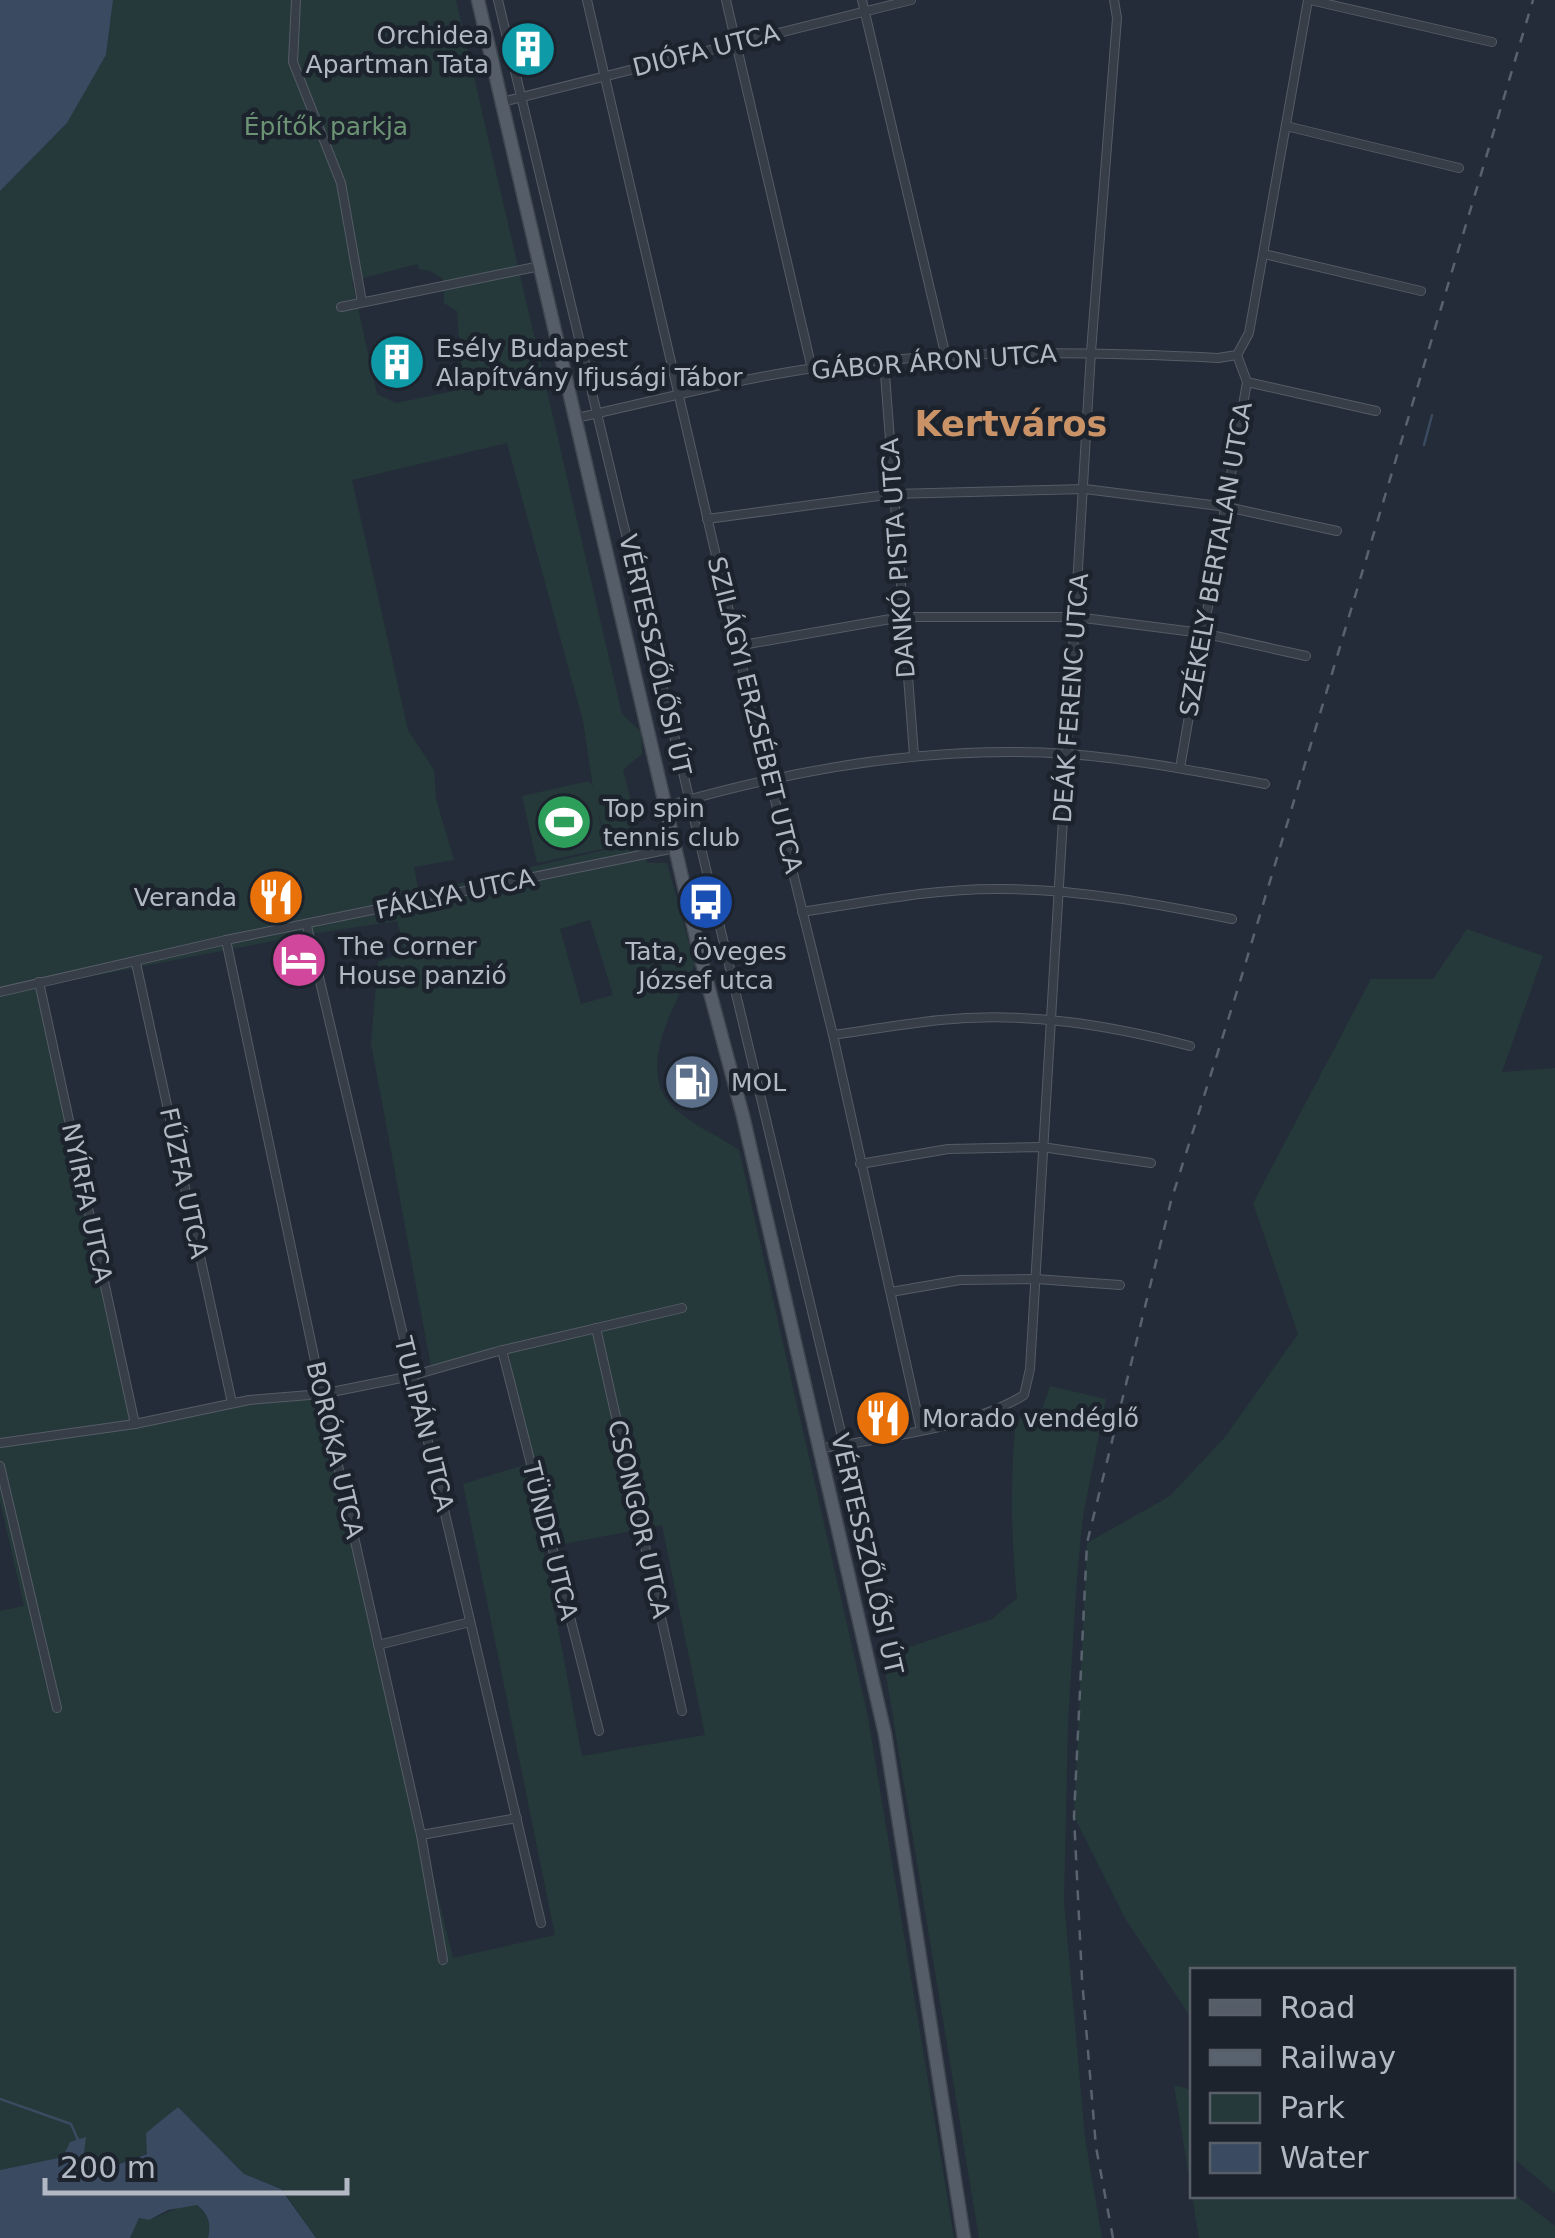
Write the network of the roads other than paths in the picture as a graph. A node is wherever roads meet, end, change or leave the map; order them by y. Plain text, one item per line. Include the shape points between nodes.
1 (296, 0) edge
2 (478, 0) edge
3 (498, 0) edge
4 (587, 0) edge
5 (726, 0) edge
6 (862, 0) edge
7 (911, 0) edge
8 (1114, 0) edge
9 (1309, 0) edge
10 (864, 12) junction
11 (1492, 42) dead end
12 (735, 44) junction
13 (605, 75) junction
14 (522, 97) junction
15 (502, 102) junction
16 (1286, 126) junction
17 (1459, 168) dead end
18 (1264, 254) junction
19 (540, 266) junction
20 (1422, 291) dead end
21 (362, 302) junction
22 (341, 307) dead end
23 (1091, 352) junction
24 (1237, 356) junction
25 (946, 357) junction
26 (884, 361) junction
27 (812, 368) junction
28 (1248, 382) junction
29 (680, 394) junction
30 (1376, 411) dead end
31 (598, 413) junction
32 (576, 418) junction
33 (1086, 489) junction
34 (893, 494) junction
35 (1227, 507) junction
36 (707, 519) junction
37 (1337, 532) dead end
38 (902, 617) junction
39 (1076, 617) junction
40 (1202, 633) junction
41 (736, 646) junction
42 (1306, 656) dead end
43 (1068, 754) junction
44 (914, 756) junction
45 (1180, 768) junction
46 (772, 779) junction
47 (1265, 784) dead end
48 (690, 799) junction
49 (668, 806) junction
50 (675, 848) junction
51 (1060, 892) junction
52 (802, 912) junction
53 (1232, 920) dead end
54 (307, 926) junction
55 (226, 940) junction
56 (136, 963) junction
57 (39, 982) junction
58 (0, 992) edge
59 (1050, 1019) junction
60 (833, 1036) junction
61 (1190, 1046) dead end
62 (1042, 1146) junction
63 (1151, 1163) dead end
64 (860, 1164) junction
65 (1036, 1279) junction
66 (1120, 1284) dead end
67 (891, 1292) junction
68 (682, 1308) dead end
69 (812, 1313) junction
70 (789, 1320) junction
71 (596, 1328) junction
72 (502, 1350) junction
73 (411, 1376) junction
74 (322, 1394) junction
75 (232, 1403) junction
76 (135, 1424) junction
77 (922, 1430) junction
78 (0, 1444) edge
79 (844, 1445) junction
80 (819, 1449) junction
81 (0, 1466) edge
82 (470, 1622) junction
83 (378, 1645) junction
84 (58, 1708) dead end
85 (682, 1711) dead end
86 (599, 1730) dead end
87 (518, 1818) junction
88 (420, 1834) junction
89 (541, 1922) dead end
90 (442, 1960) dead end
91 (964, 2238) edge

1 - 21 street via 292,62 340,183
2 - 15 main road, VÉRTESSZŐLŐSI ÚT
3 - 14 street, VÉRTESSZŐLŐSI ÚT
4 - 13 street, SZILÁGYI ERZSÉBET UTCA
5 - 12 street
6 - 10 street
7 - 10 street, DIÓFA UTCA
8 - 23 street, DEÁK FERENC UTCA
9 - 11 street
9 - 16 street
10 - 12 street, DIÓFA UTCA
10 - 25 street
12 - 13 street, DIÓFA UTCA
12 - 27 street
13 - 14 street, DIÓFA UTCA
13 - 29 street, SZILÁGYI ERZSÉBET UTCA
14 - 15 street, DIÓFA UTCA
14 - 31 street, VÉRTESSZŐLŐSI ÚT
15 - 19 main road, VÉRTESSZŐLŐSI ÚT
16 - 17 street
16 - 18 street
18 - 20 street
18 - 24 street via 1249,333
19 - 21 street
19 - 32 main road, VÉRTESSZŐLŐSI ÚT
21 - 22 street
23 - 24 street, GÁBOR ÁRON UTCA
23 - 25 street, GÁBOR ÁRON UTCA
23 - 33 street, DEÁK FERENC UTCA
24 - 28 street, SZÉKELY BERTALAN UTCA
25 - 26 street, GÁBOR ÁRON UTCA
26 - 27 street, GÁBOR ÁRON UTCA
26 - 34 street, DANKÓ PISTA UTCA
27 - 29 street, GÁBOR ÁRON UTCA
28 - 30 street
28 - 35 street, SZÉKELY BERTALAN UTCA
29 - 31 street, GÁBOR ÁRON UTCA
29 - 36 street, SZILÁGYI ERZSÉBET UTCA
31 - 32 street, GÁBOR ÁRON UTCA
31 - 48 street, VÉRTESSZŐLŐSI ÚT
32 - 49 main road, VÉRTESSZŐLŐSI ÚT
33 - 34 street
33 - 35 street
33 - 39 street, DEÁK FERENC UTCA
34 - 36 street
34 - 38 street, DANKÓ PISTA UTCA
35 - 37 street
35 - 40 street, SZÉKELY BERTALAN UTCA
36 - 41 street, SZILÁGYI ERZSÉBET UTCA
38 - 39 street
38 - 41 street
38 - 44 street, DANKÓ PISTA UTCA
39 - 40 street
39 - 43 street, DEÁK FERENC UTCA
40 - 42 street
40 - 45 street, SZÉKELY BERTALAN UTCA
41 - 46 street, SZILÁGYI ERZSÉBET UTCA
43 - 44 street
43 - 45 street
43 - 51 street, DEÁK FERENC UTCA
44 - 46 street
45 - 47 street
46 - 48 street
46 - 52 street, SZILÁGYI ERZSÉBET UTCA
48 - 49 street
48 - 69 street, VÉRTESSZŐLŐSI ÚT
49 - 50 main road, VÉRTESSZŐLŐSI ÚT
50 - 54 street, FÁKLYA UTCA
50 - 70 main road, VÉRTESSZŐLŐSI ÚT
51 - 52 street via 915,895
51 - 53 street
51 - 59 street, DEÁK FERENC UTCA
52 - 60 street, SZILÁGYI ERZSÉBET UTCA
54 - 55 street, FÁKLYA UTCA
54 - 73 street, TULIPÁN UTCA
55 - 56 street, FÁKLYA UTCA
55 - 74 street, BORÓKA UTCA
56 - 57 street, FÁKLYA UTCA
56 - 75 street, FŰZFA UTCA
57 - 58 street, FÁKLYA UTCA
57 - 76 street, NYÍRFA UTCA
59 - 60 street via 942,1020
59 - 61 street
59 - 62 street, DEÁK FERENC UTCA
60 - 64 street, SZILÁGYI ERZSÉBET UTCA
62 - 63 street
62 - 64 street via 948,1150
62 - 65 street, DEÁK FERENC UTCA
64 - 67 street, SZILÁGYI ERZSÉBET UTCA
65 - 66 street
65 - 67 street via 960,1280
65 - 77 street, DEÁK FERENC UTCA via 1024,1395 1004,1408
67 - 77 street, SZILÁGYI ERZSÉBET UTCA
68 - 71 street
69 - 70 street
69 - 79 street, VÉRTESSZŐLŐSI ÚT
70 - 80 main road, VÉRTESSZŐLŐSI ÚT
71 - 72 street
71 - 85 street, CSONGOR UTCA
72 - 73 street
72 - 86 street, TÜNDE UTCA
73 - 74 street
73 - 82 street, TULIPÁN UTCA
74 - 75 street
74 - 83 street, BORÓKA UTCA
75 - 76 street
76 - 78 street
77 - 79 street
79 - 80 street
80 - 91 main road, VÉRTESSZŐLŐSI ÚT via 885,1734
81 - 84 street
82 - 83 street
82 - 87 street, TULIPÁN UTCA
83 - 88 street, BORÓKA UTCA
87 - 88 street
87 - 89 street, TULIPÁN UTCA
88 - 90 street, BORÓKA UTCA

